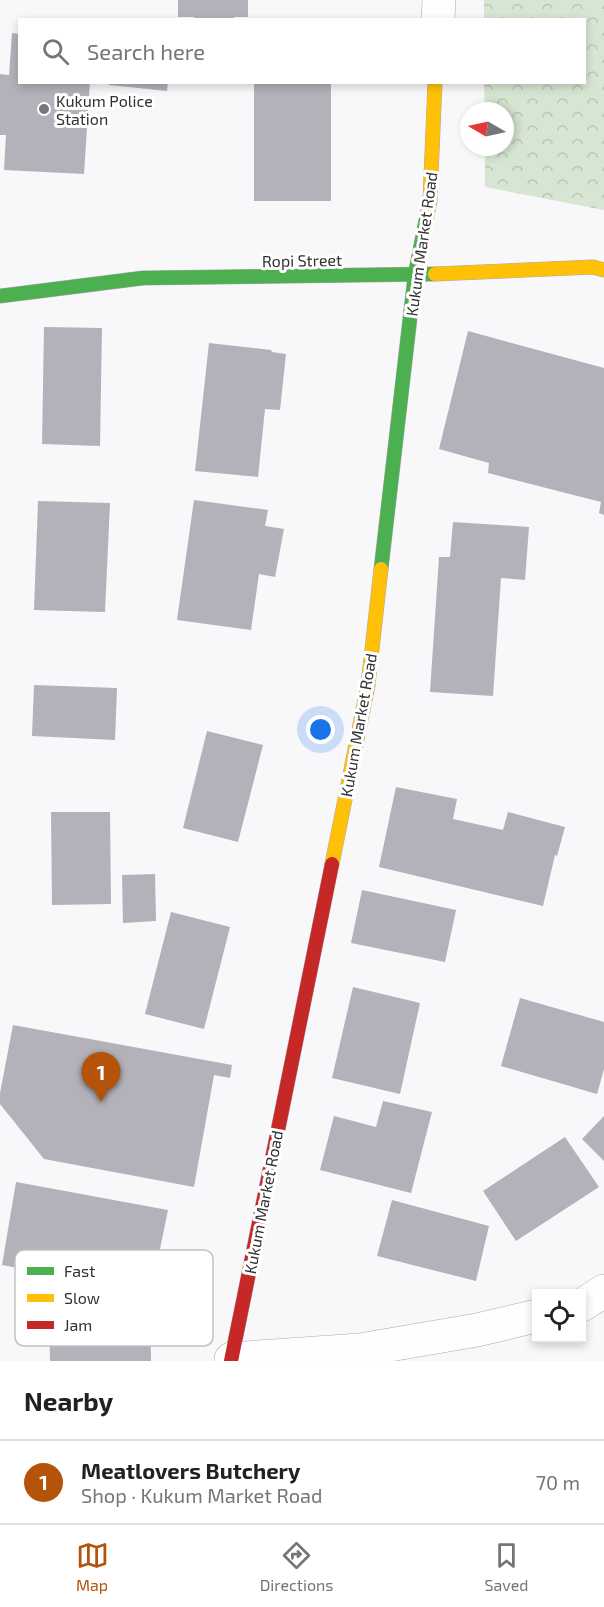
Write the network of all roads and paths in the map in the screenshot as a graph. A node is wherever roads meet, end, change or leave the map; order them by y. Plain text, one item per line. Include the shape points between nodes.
1 (439, 0) edge
2 (438, 18) edge
3 (435, 84) edge
4 (604, 270) edge
5 (416, 275) junction
6 (0, 296) edge
7 (604, 1291) edge
8 (586, 1302) edge
9 (532, 1317) edge
10 (231, 1360) edge

1 - 2 street
3 - 5 street, Kukum Market Road via 430,200
4 - 5 street, Ropi Street via 593,267
5 - 6 street, Ropi Street via 143,278
5 - 10 street, Kukum Market Road via 368,685
7 - 8 street
9 - 10 street via 360,1350

